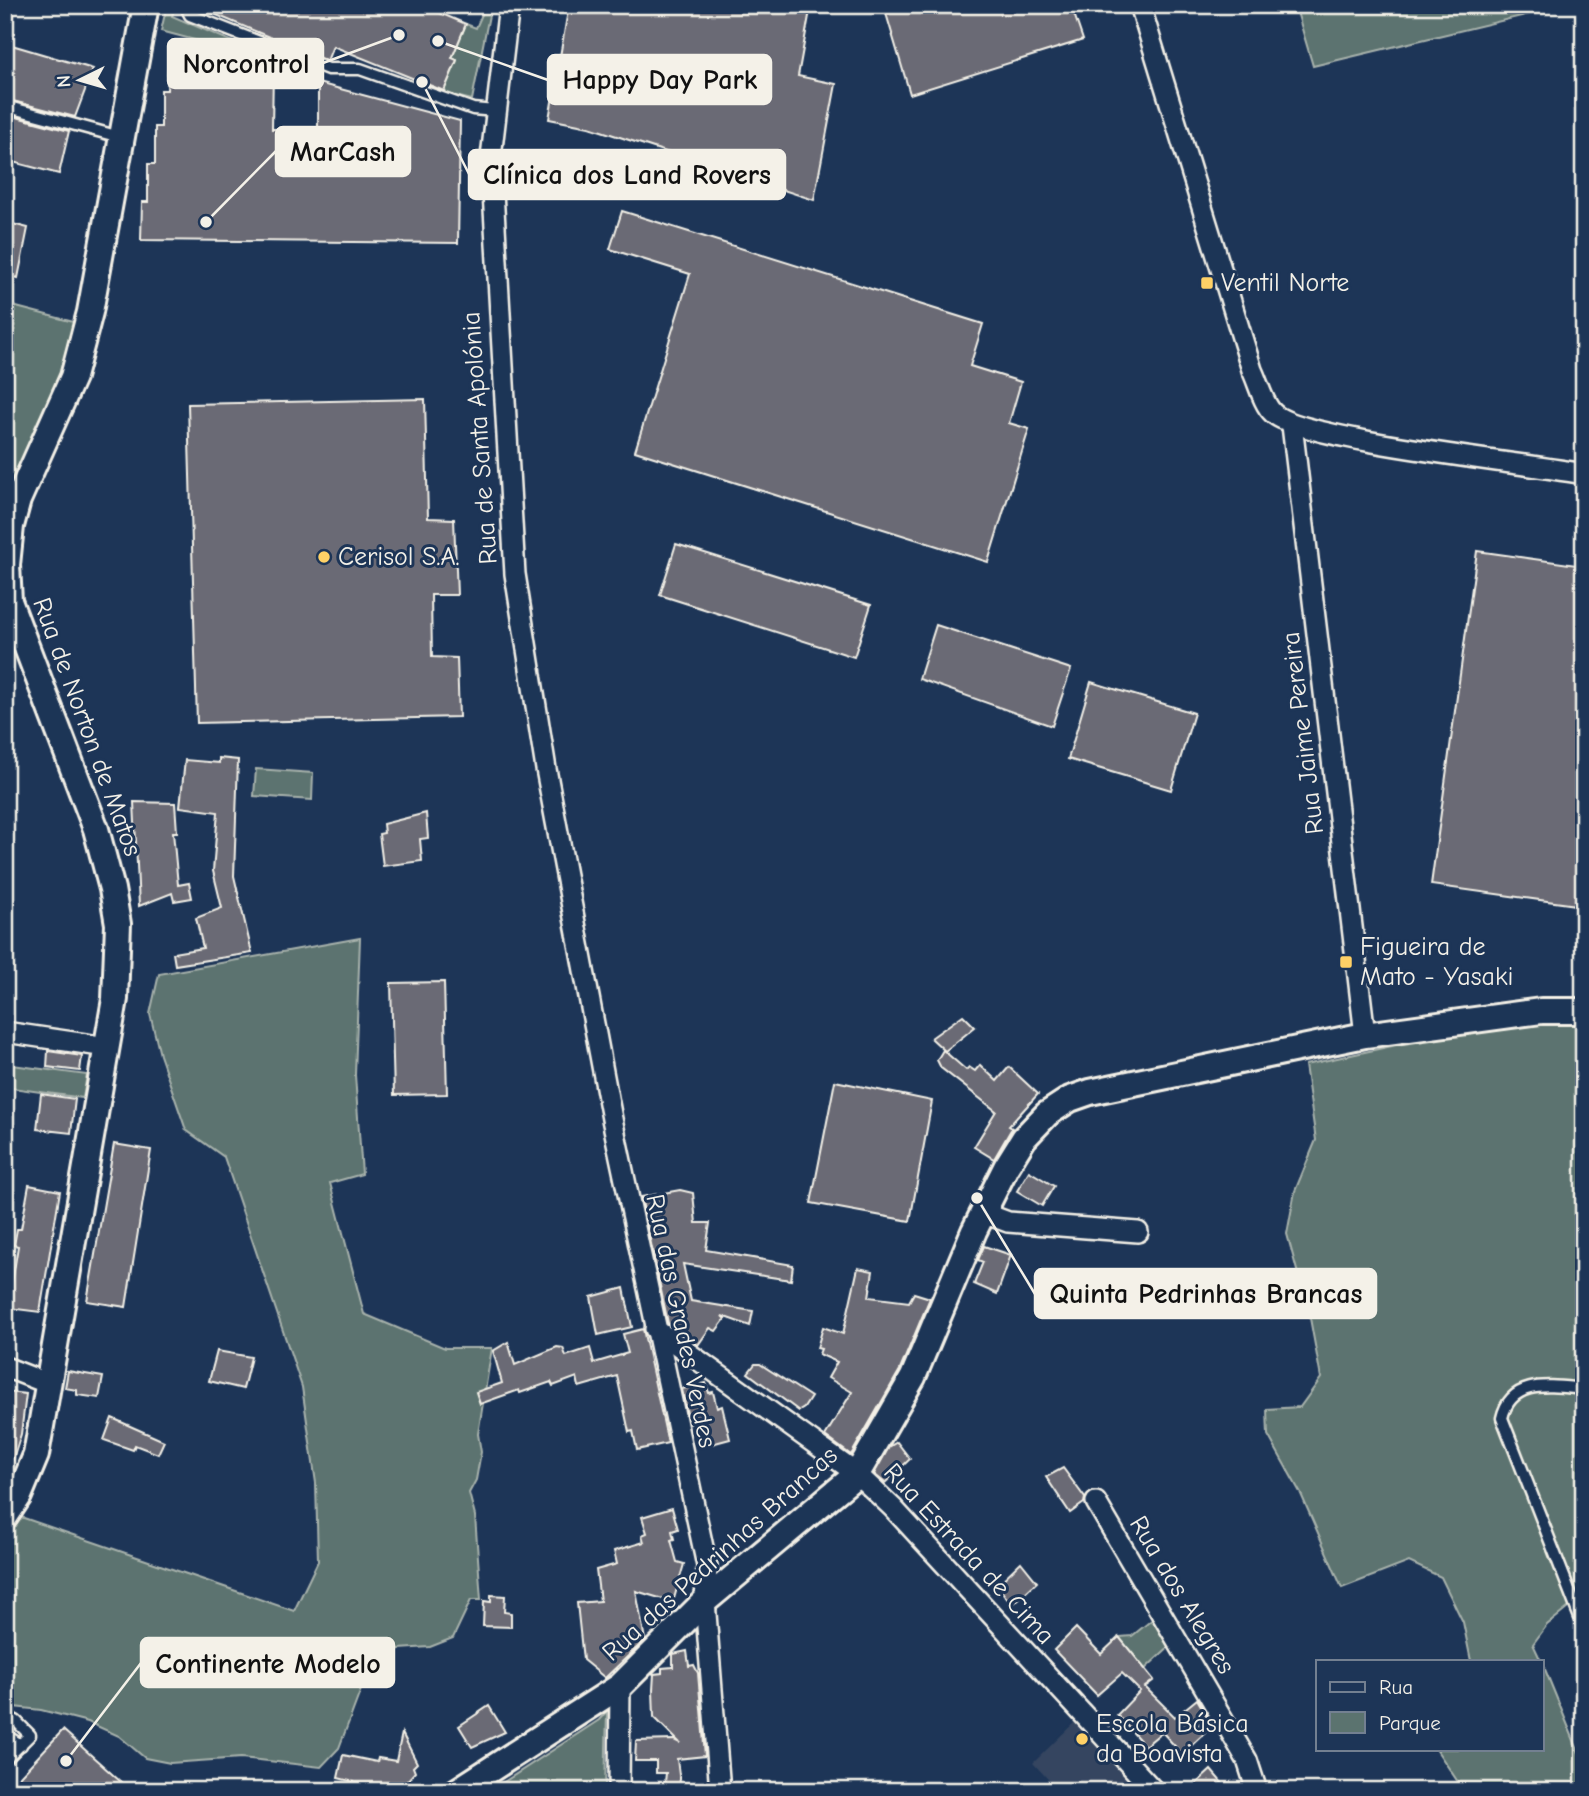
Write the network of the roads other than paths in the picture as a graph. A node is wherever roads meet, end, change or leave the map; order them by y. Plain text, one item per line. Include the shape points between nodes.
1 (146, 5) edge
2 (185, 5) edge
3 (509, 5) edge
4 (1140, 5) edge
5 (5, 106) edge
6 (495, 111) junction
7 (120, 138) junction
8 (1292, 425) junction
9 (1584, 474) edge
10 (564, 865) joint
11 (1584, 1011) edge
12 (5, 1032) edge
13 (1365, 1035) junction
14 (107, 1047) junction
15 (984, 1213) junction
16 (1138, 1232) dead end
17 (655, 1329) junction
18 (5, 1367) edge
19 (49, 1384) junction
20 (1584, 1389) edge
21 (857, 1474) junction
22 (1096, 1502) dead end
23 (5, 1517) edge
24 (705, 1601) junction
25 (1584, 1628) edge
26 (620, 1686) junction
27 (5, 1716) edge
28 (5, 1735) edge
29 (20, 1745) junction
30 (5, 1760) edge
31 (457, 1791) edge
32 (619, 1791) edge
33 (720, 1791) edge
34 (1154, 1791) edge
35 (1257, 1791) edge

1 - 7 street, Rua de Norton de Matos
2 - 6 lane via 190,15 328,69 360,69 473,109
3 - 6 street, Rua de Santa Apolónia
4 - 8 street via 1252,370 1272,413
5 - 7 lane
6 - 10 street, Rua de Santa Apolónia via 491,157 515,574
7 - 14 street, Rua de Norton de Matos via 74,377 18,500 7,565 9,601 96,829 112,889 118,924 117,963
8 - 9 street
8 - 13 street, Rua Jaime Pereira
10 - 17 street, Rua das Grades Verdes
11 - 13 street, Rua das Pedrinhas Brancas via 1541,1011
12 - 14 street
13 - 15 street, Rua das Pedrinhas Brancas via 1070,1099 1024,1138
14 - 19 street, Rua de Norton de Matos
15 - 16 street via 1008,1222
15 - 21 street, Rua das Pedrinhas Brancas via 913,1377
17 - 21 street, Rua Estrada de Cima
17 - 24 street, Rua das Grades Verdes via 707,1566
18 - 19 street
19 - 23 street, Rua de Norton de Matos via 36,1455
20 - 25 lane via 1545,1386 1523,1390 1505,1402 1502,1418
21 - 24 street, Rua das Pedrinhas Brancas
21 - 34 street, Rua Estrada de Cima
22 - 35 street, Rua dos Alegres via 1229,1727
24 - 26 street, Rua das Pedrinhas Brancas
24 - 33 street, Rua das Grades Verdes
26 - 31 street, Rua das Pedrinhas Brancas
26 - 32 street
27 - 29 lane via 30,1735
28 - 29 lane
29 - 30 lane

